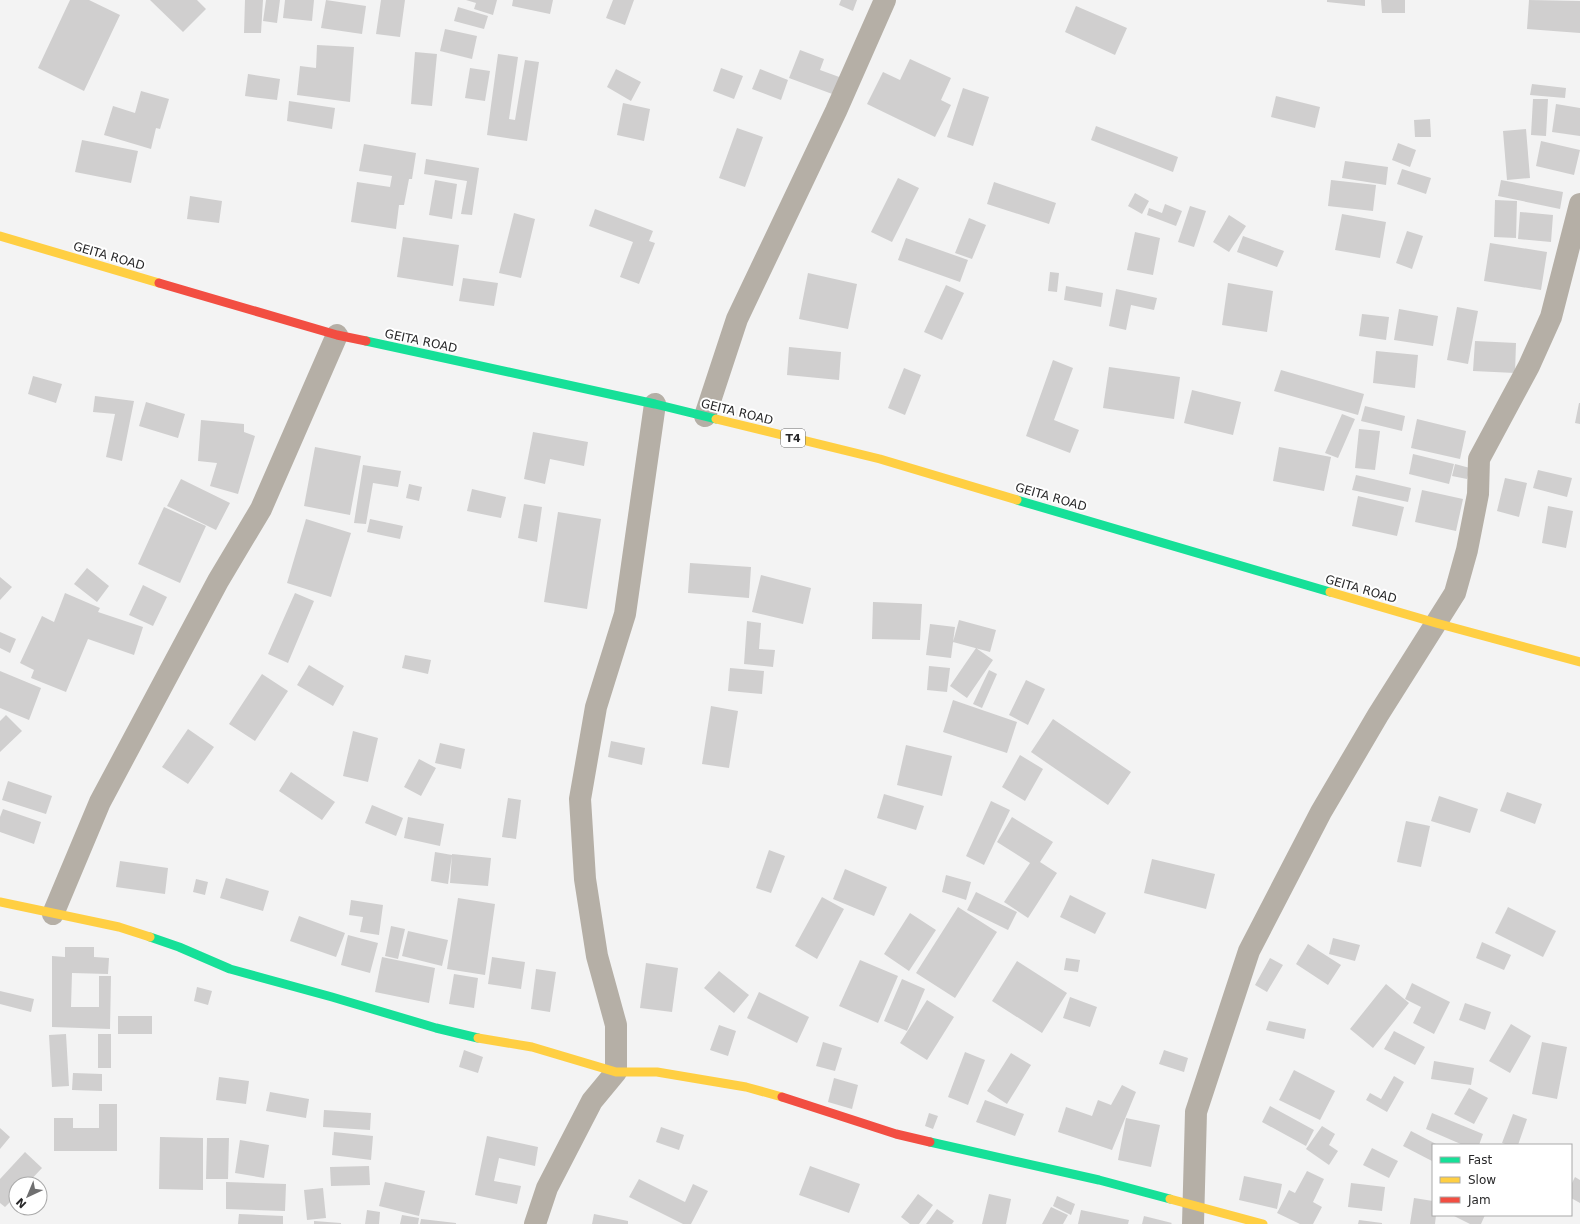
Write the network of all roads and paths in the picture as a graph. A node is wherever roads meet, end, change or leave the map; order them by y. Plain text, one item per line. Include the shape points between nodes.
1 (884, 0) edge
2 (1580, 204) edge
3 (0, 236) edge
4 (337, 335) junction
5 (655, 404) junction
6 (705, 416) junction
7 (1436, 623) junction
8 (1580, 662) edge
9 (0, 902) edge
10 (53, 914) junction
11 (616, 1072) junction
12 (1194, 1214) edge
13 (535, 1224) edge
14 (1263, 1224) edge

1 - 6 street via 836,110 737,319
2 - 7 street via 1551,317 1529,366 1479,460 1478,494 1467,550 1455,593
3 - 4 main road, GEITA ROAD / T4
4 - 5 main road, GEITA ROAD / T4
4 - 10 street via 261,509 218,582 100,802
5 - 6 main road, GEITA ROAD / T4
5 - 11 street via 625,614 596,707 580,799 585,879 597,956 616,1025
6 - 7 main road, GEITA ROAD / T4 via 880,459
7 - 8 main road, GEITA ROAD / T4
7 - 12 street via 1321,812 1249,951 1196,1112
9 - 10 main road
10 - 11 main road via 120,927 179,947 230,969 436,1028 491,1041 532,1047
11 - 12 main road via 657,1072 746,1087 896,1134 1099,1180
11 - 13 street via 589,1108 547,1188
12 - 14 main road

